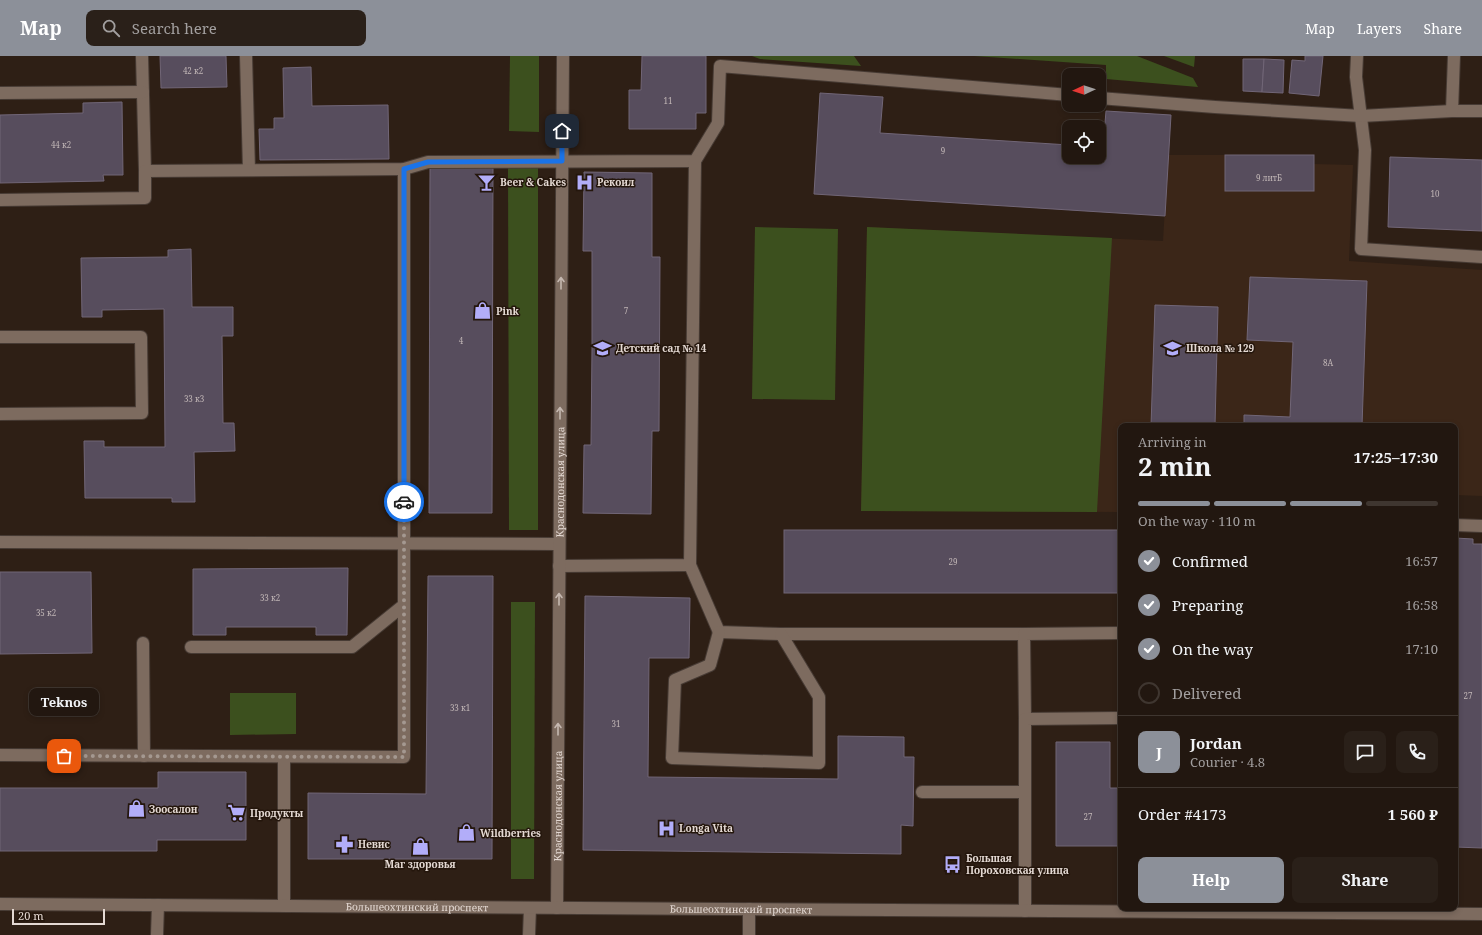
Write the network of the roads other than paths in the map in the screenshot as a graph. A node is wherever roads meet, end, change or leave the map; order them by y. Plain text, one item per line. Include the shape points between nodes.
1 (142, 56) edge
2 (246, 56) edge
3 (563, 56) edge
4 (1357, 56) edge
5 (1454, 56) edge
6 (720, 61) edge
7 (143, 92) junction
8 (0, 93) edge
9 (1062, 94) edge
10 (1106, 99) edge
11 (1452, 111) junction
12 (1482, 111) edge
13 (1361, 116) junction
14 (562, 161) junction
15 (695, 161) junction
16 (404, 169) junction
17 (249, 170) junction
18 (145, 171) junction
19 (0, 200) edge
20 (1482, 257) edge
21 (0, 337) edge
22 (0, 414) edge
23 (1458, 524) edge
24 (1482, 526) edge
25 (0, 542) edge
26 (404, 544) junction
27 (559, 544) junction
28 (690, 565) junction
29 (559, 566) junction
30 (404, 605) junction
31 (719, 632) junction
32 (1118, 633) edge
33 (781, 634) junction
34 (1024, 634) junction
35 (143, 643) dead end
36 (191, 647) dead end
37 (1118, 718) edge
38 (1025, 719) junction
39 (0, 755) edge
40 (144, 756) junction
41 (284, 757) junction
42 (922, 792) dead end
43 (1025, 792) junction
44 (0, 904) edge
45 (158, 905) junction
46 (284, 906) junction
47 (530, 908) junction
48 (557, 908) junction
49 (749, 909) junction
50 (1025, 911) junction
51 (1482, 914) edge
52 (157, 935) edge
53 (529, 935) edge
54 (749, 935) edge

1 - 7 street
2 - 17 street
3 - 14 street, Краснодонская улица
4 - 13 street via 1356,78
5 - 11 street
6 - 9 street
6 - 15 street via 718,123
7 - 8 street
7 - 18 street
10 - 13 street
11 - 12 street
11 - 13 street
13 - 20 street via 1365,150 1361,249
14 - 15 street
14 - 16 street via 428,162
27 -> 14 street, Краснодонская улица
15 - 28 street
16 - 17 street
16 - 26 street
17 - 18 street
18 - 19 street via 146,198
21 - 22 street via 141,337 142,412
23 - 24 street
25 - 26 street
26 - 27 street
26 - 30 street
27 - 29 street, Краснодонская улица
28 - 29 street
28 - 31 street
48 -> 29 street, Краснодонская улица
30 - 36 street via 352,647
30 - 41 street via 404,757
31 - 33 street
31 - 33 street via 710,665 675,680 672,758 819,763 819,697
32 - 34 street
33 - 34 street
34 - 38 street
35 - 40 street
37 - 38 street
38 - 43 street
39 - 40 street
40 - 41 street
41 - 46 street
42 - 43 street
43 - 50 street
44 - 45 street, Большеохтинский проспект
45 - 46 street, Большеохтинский проспект
45 - 52 street
46 - 47 street, Большеохтинский проспект
47 - 48 street, Большеохтинский проспект
47 - 53 street
48 - 49 street, Большеохтинский проспект
49 - 50 street, Большеохтинский проспект
49 - 54 street
50 - 51 street, Большеохтинский проспект

